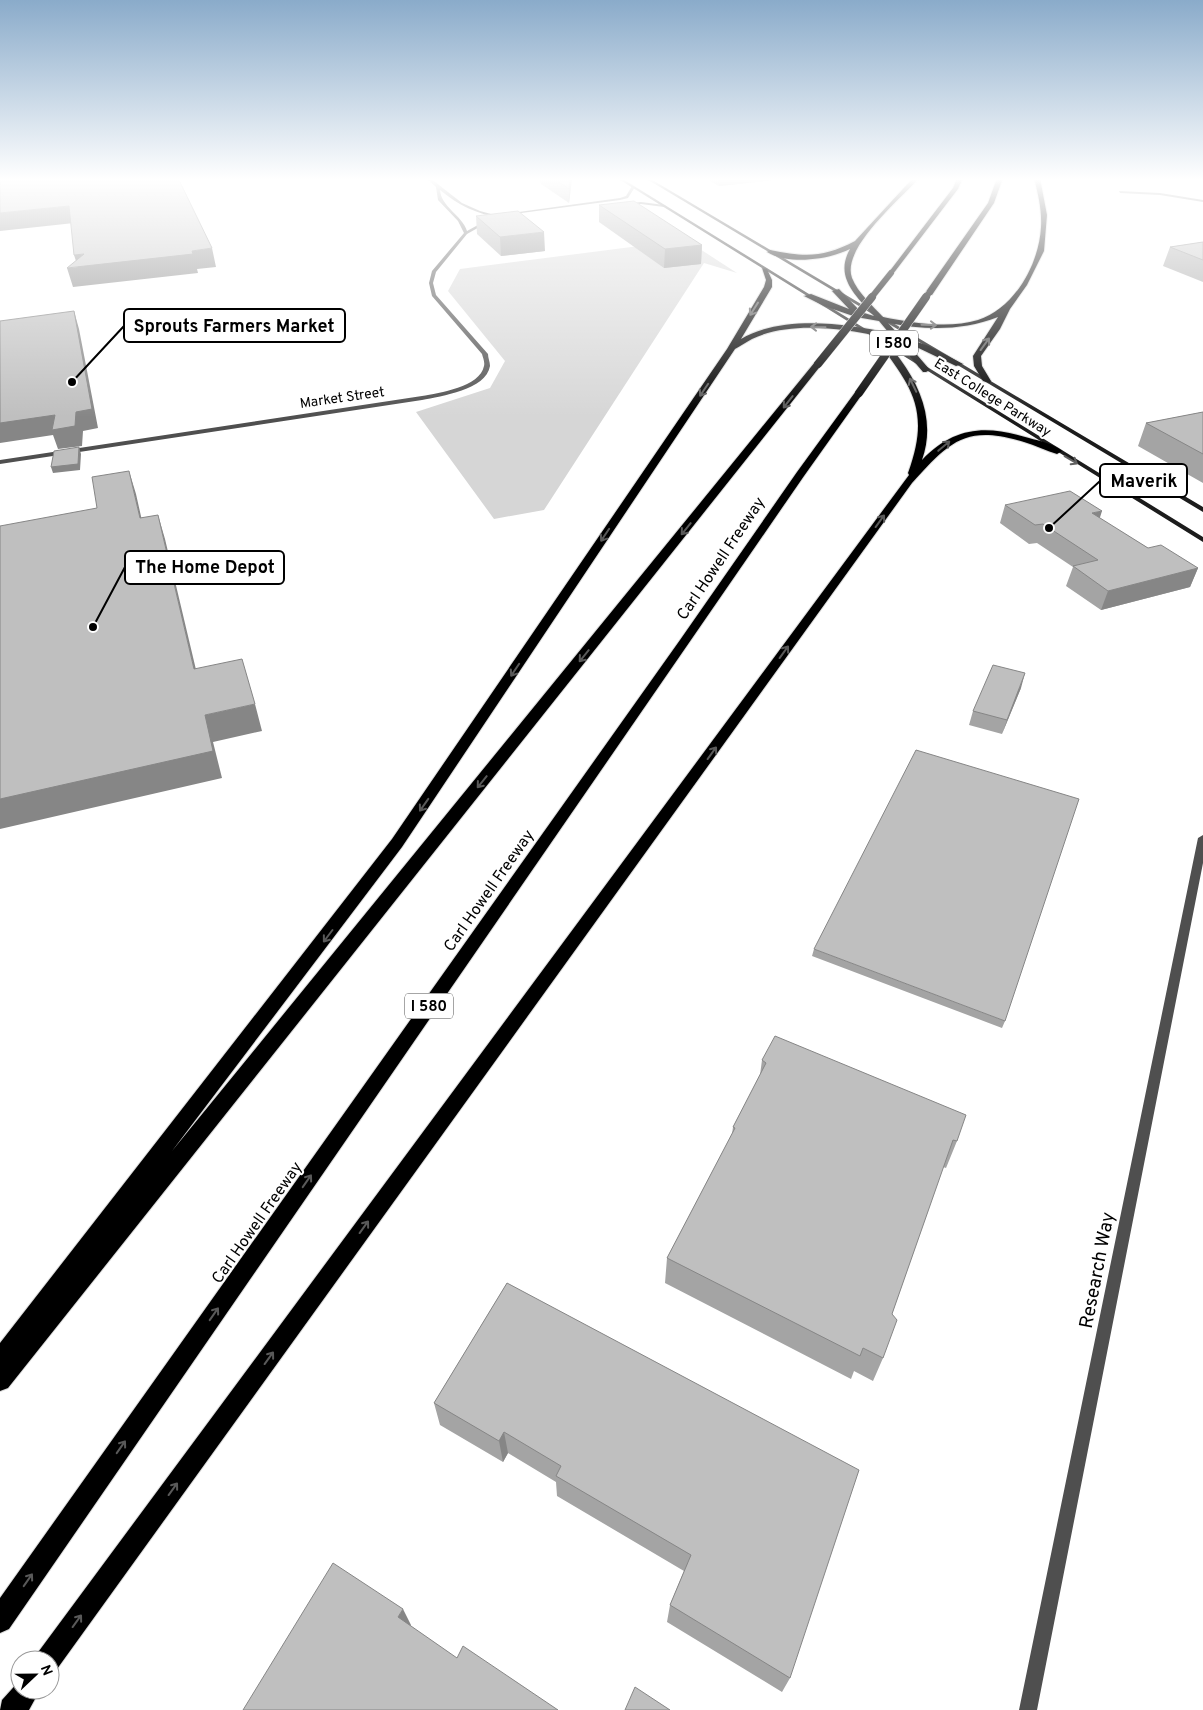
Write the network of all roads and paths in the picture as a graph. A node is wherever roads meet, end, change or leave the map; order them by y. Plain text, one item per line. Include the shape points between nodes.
1 (446, 258) edge
2 (746, 258) edge
3 (780, 258) edge
4 (848, 258) edge
5 (903, 258) edge
6 (954, 258) edge
7 (1037, 258) edge
8 (764, 269) junction
9 (836, 291) junction
10 (808, 296) junction
11 (1006, 309) junction
12 (859, 315) junction
13 (881, 319) junction
14 (871, 333) junction
15 (897, 338) junction
16 (882, 341) junction
17 (731, 349) junction
18 (959, 364) junction
19 (926, 370) junction
20 (987, 380) junction
21 (1057, 451) junction
22 (0, 462) edge
23 (909, 481) junction
24 (1203, 510) edge
25 (1203, 540) edge
26 (1203, 838) edge
27 (0, 1362) edge
28 (0, 1380) edge
29 (0, 1620) edge
30 (55, 1650) edge
31 (1028, 1710) edge

1 - 22 street, Market Street via 434,272 431,283 434,295 488,360 484,376 459,390
2 - 8 main road
3 - 9 main road, East College Parkway
4 - 13 highway via 847,278
5 -> 28 highway, I 580, bridge
29 -> 6 highway, Carl Howell Freeway / I 580, bridge
7 - 11 highway via 1033,269
8 - 10 main road
8 -> 17 highway via 768,287
9 - 12 highway
9 - 13 main road, East College Parkway
10 - 12 highway
10 - 14 main road
13 -> 11 highway via 904,324 952,325 991,318
20 -> 11 highway via 978,366 977,356
12 - 13 highway
12 - 14 highway
13 - 15 highway
13 - 18 main road, East College Parkway
14 - 15 highway
14 - 16 highway
14 -> 17 highway via 818,327 776,330 742,340
15 - 18 highway
15 - 19 highway
16 - 19 main road, East College Parkway
23 -> 16 highway via 922,444 923,408 908,376
17 -> 27 highway via 397,842
18 - 20 main road, East College Parkway
19 - 21 main road, East College Parkway
20 - 24 main road, East College Parkway
23 -> 21 highway via 943,446 964,435 1011,436
21 -> 25 main road, East College Parkway
30 -> 23 highway
26 - 31 street, Research Way

